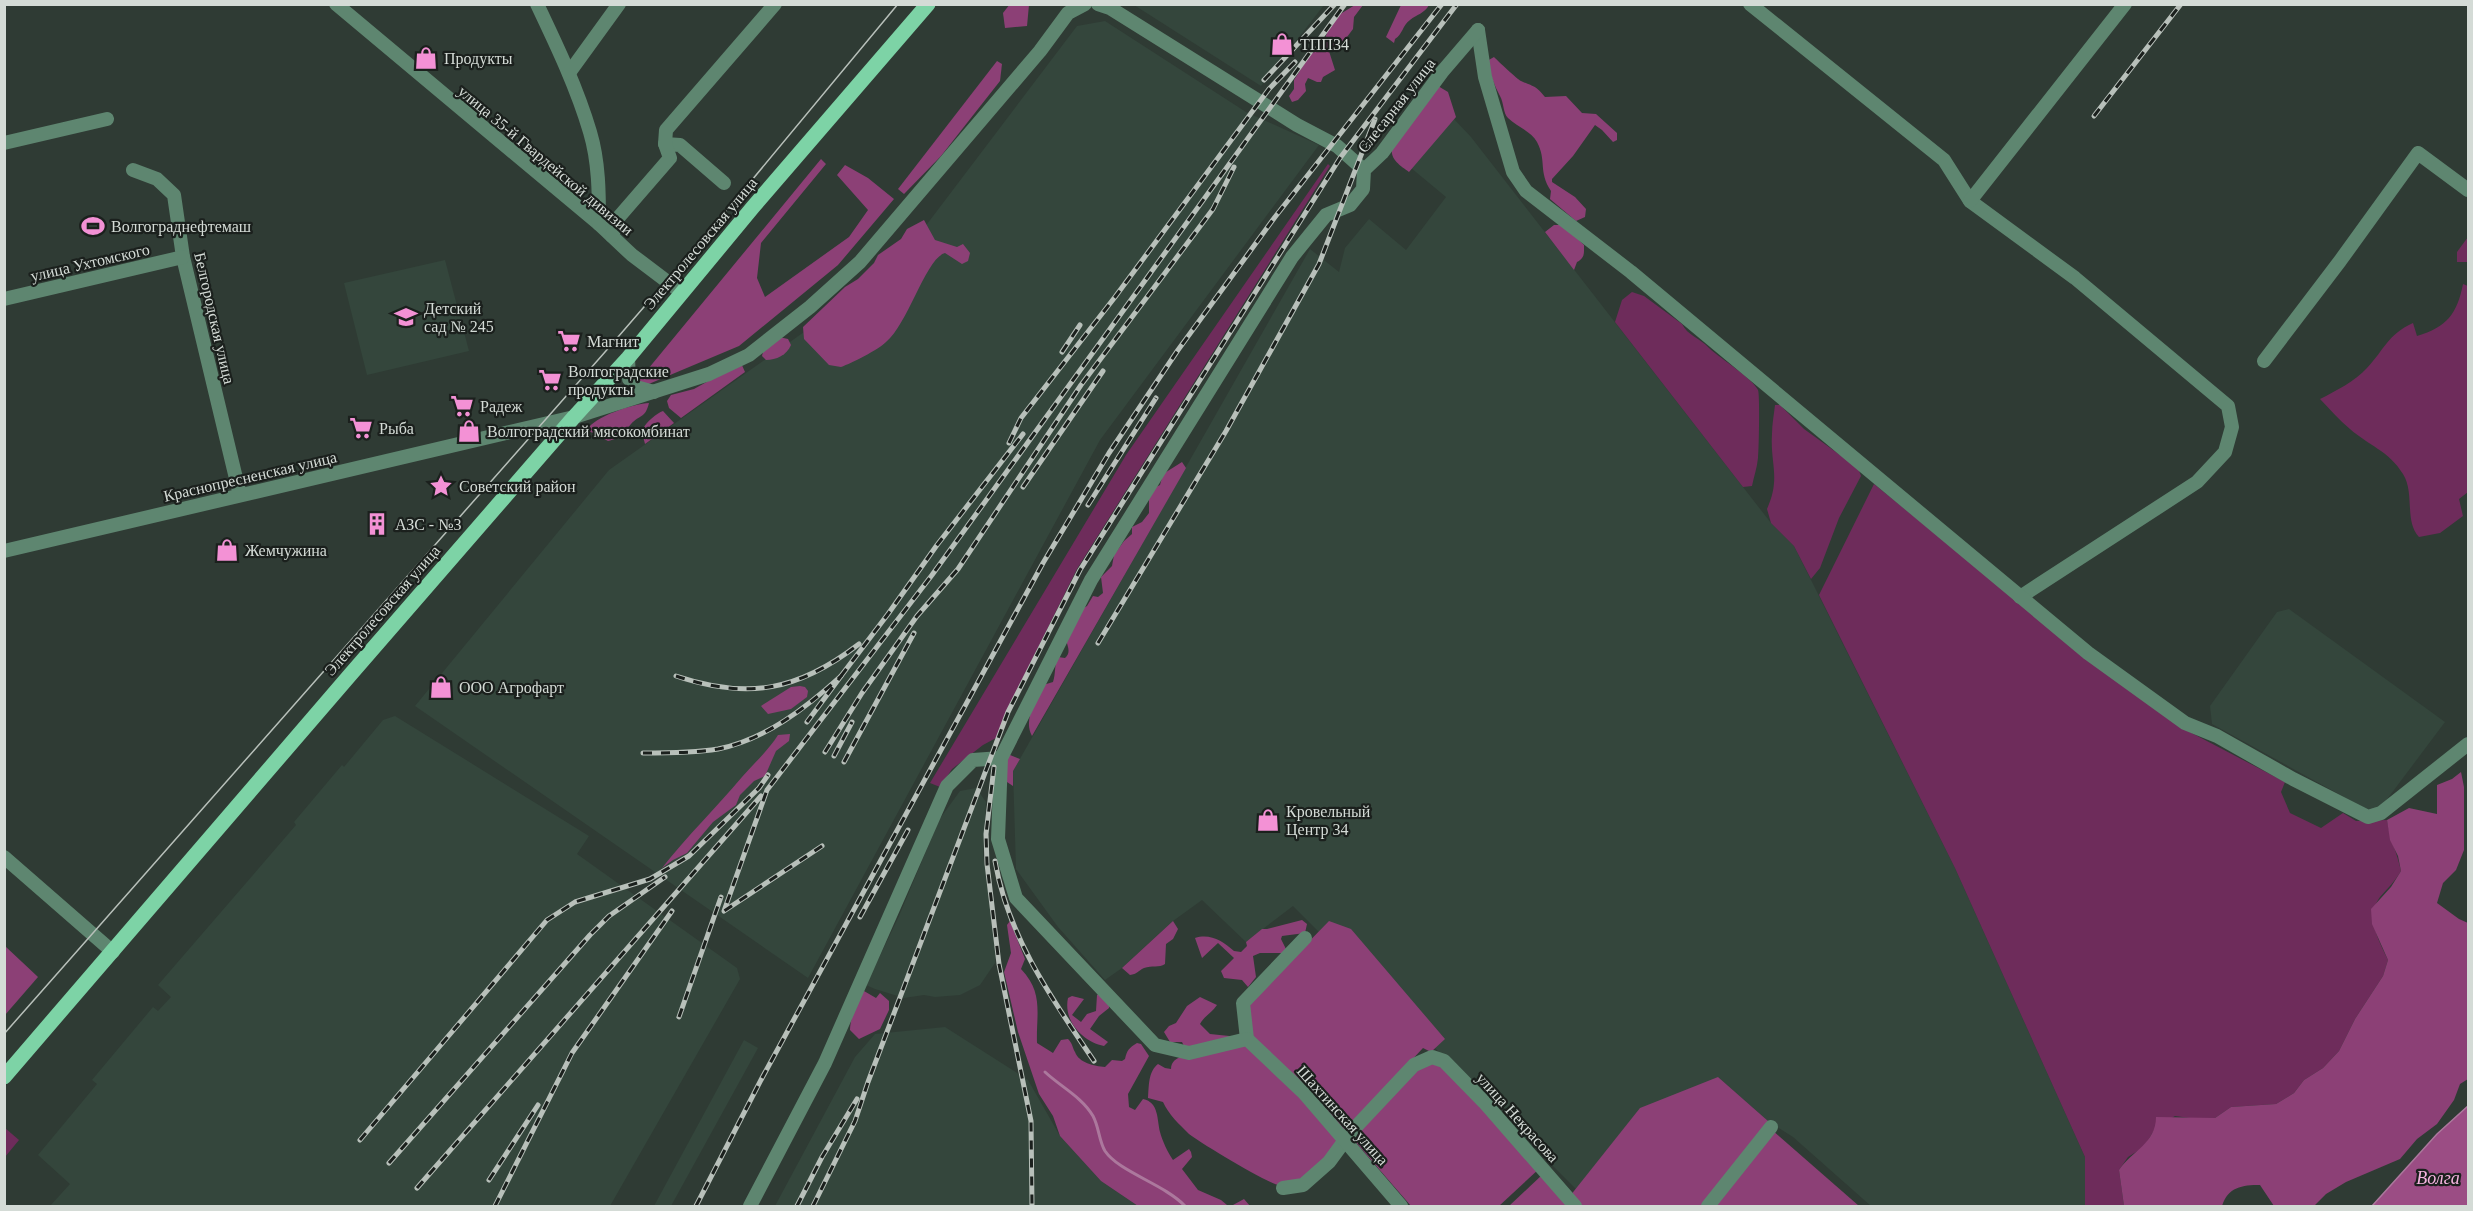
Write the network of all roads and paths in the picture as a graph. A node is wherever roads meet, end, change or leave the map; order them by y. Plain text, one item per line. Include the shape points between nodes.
1 (336, 4) edge
2 (537, 4) edge
3 (619, 4) edge
4 (775, 4) edge
5 (928, 4) edge
6 (1085, 4) edge
7 (1098, 4) edge
8 (1750, 4) edge
9 (2125, 4) edge
10 (568, 73) junction
11 (107, 119) dead end
12 (4, 142) edge
13 (665, 144) junction
14 (133, 170) dead end
15 (1364, 170) junction
16 (724, 183) dead end
17 (2469, 190) edge
18 (1970, 201) junction
19 (599, 224) junction
20 (612, 236) junction
21 (183, 256) junction
22 (681, 292) junction
23 (4, 299) edge
24 (628, 358) junction
25 (2264, 361) dead end
26 (654, 392) junction
27 (574, 417) junction
28 (240, 495) junction
29 (4, 551) edge
30 (2020, 597) junction
31 (2469, 744) edge
32 (1001, 758) junction
33 (4, 857) edge
34 (1305, 938) dead end
35 (113, 952) junction
36 (1247, 1039) junction
37 (4, 1077) edge
38 (1771, 1127) dead end
39 (1344, 1141) junction
40 (1283, 1188) dead end
41 (750, 1206) edge
42 (1401, 1206) edge
43 (1575, 1206) edge
44 (1708, 1206) edge

1 - 19 street, улица 35-й Гвардейской дивизии
2 - 10 street
3 - 10 street
4 - 13 street via 666,130
5 - 22 main road, Электролесовская улица
6 - 26 street, Краснопресненская улица via 1068,13 860,262 749,355 709,374
7 - 15 street via 1337,146
8 - 18 street via 1944,160
9 - 18 street
10 - 19 street via 591,134 599,186
11 - 12 street
13 - 16 street via 680,145
13 - 20 street via 670,158 618,218
14 - 21 street, Белгородская улица via 157,180 174,195
15 - 30 street, Слесарная улица via 1382,153 1478,30 1485,77 1513,172 1526,191 1631,272
15 - 32 street, Слесарная улица via 1363,189 1350,205 1326,215 1292,256 1092,580
17 - 25 street via 2418,153
18 - 30 street via 2075,278 2228,406 2232,427 2224,452 2197,482
19 - 20 street, улица 35-й Гвардейской дивизии
20 - 22 street, улица 35-й Гвардейской дивизии
21 - 23 street, улица Ухтомского
21 - 28 street, Белгородская улица
22 - 24 main road, Электролесовская улица
24 - 26 street via 628,379 636,387
24 - 27 main road, Электролесовская улица
26 - 27 street, Краснопресненская улица
27 - 28 street, Краснопресненская улица
27 - 35 main road, Электролесовская улица
28 - 29 street, Краснопресненская улица
30 - 31 street via 2088,653 2185,723 2217,736 2368,817 2381,813
32 - 36 street via 998,840 1016,898 1155,1045 1189,1053
32 - 41 street via 973,760 947,786 825,1062
33 - 35 street
34 - 36 street via 1243,1003
35 - 37 main road, Электролесовская улица
36 - 39 street, Шахтинская улица via 1304,1093
38 - 44 street
39 - 40 street via 1329,1162 1303,1185
39 - 42 street, Шахтинская улица
39 - 43 street, улица Некрасова via 1414,1065 1432,1057 1444,1061 1476,1094

